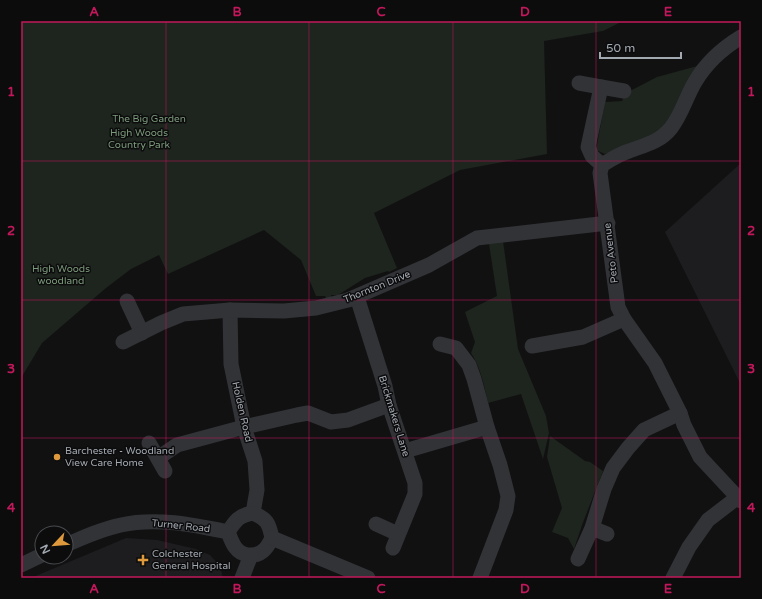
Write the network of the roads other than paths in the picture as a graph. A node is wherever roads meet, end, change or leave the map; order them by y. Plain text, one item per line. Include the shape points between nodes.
1 (741, 37) edge
2 (579, 83) dead end
3 (601, 87) junction
4 (624, 90) dead end
5 (602, 165) junction
6 (608, 223) junction
7 (357, 297) junction
8 (128, 301) dead end
9 (230, 310) junction
10 (624, 319) junction
11 (142, 333) junction
12 (123, 342) dead end
13 (440, 344) dead end
14 (532, 346) dead end
15 (389, 405) junction
16 (680, 413) junction
17 (244, 427) junction
18 (487, 427) junction
19 (149, 443) dead end
20 (405, 451) junction
21 (158, 458) junction
22 (165, 472) dead end
23 (740, 499) edge
24 (253, 513) junction
25 (376, 524) dead end
26 (592, 528) junction
27 (228, 532) junction
28 (607, 534) dead end
29 (272, 538) junction
30 (74, 541) edge
31 (251, 555) junction
32 (34, 558) edge
33 (578, 559) dead end
34 (21, 564) edge
35 (676, 576) edge
36 (242, 578) edge
37 (368, 578) edge
38 (480, 578) edge

1 - 5 street via 727,46 698,78 671,128 659,140 627,151
2 - 3 street
3 - 4 street
3 - 5 street via 588,146 592,156
5 - 6 street, Peto Avenue via 600,173
6 - 7 street, Thornton Drive via 477,238 430,265
6 - 10 street, Peto Avenue via 618,307
7 - 9 street, Thornton Drive via 316,308 284,311
7 - 15 street, Brickmakers Lane
8 - 11 street
9 - 11 street, Thornton Drive via 183,314
9 - 17 street, Holden Road via 231,364
10 - 14 street via 583,337 550,337
10 - 16 street, Peto Avenue via 655,363
11 - 12 street, Thornton Drive
13 - 18 street via 459,342 474,379
15 - 17 street via 348,420 331,422 308,413
15 - 20 street, Brickmakers Lane
16 - 23 street, Peto Avenue via 700,457
16 - 26 street via 644,430 628,448 613,469
17 - 21 street via 177,445
17 - 24 street, Holden Road via 255,461 257,490
18 - 20 street
18 - 38 street via 508,496 506,510
19 - 21 street
20 - 25 street, Brickmakers Lane via 415,482 415,494 396,541
21 - 22 street
23 - 35 street via 708,520 689,547
24 - 27 street via 240,517
24 - 29 street via 268,523
26 - 28 street
26 - 33 street
27 - 30 street, Turner Road via 174,523 147,522 112,527
27 - 31 street via 238,551
29 - 31 street via 261,553
29 - 37 street
31 - 36 street
32 - 34 street

